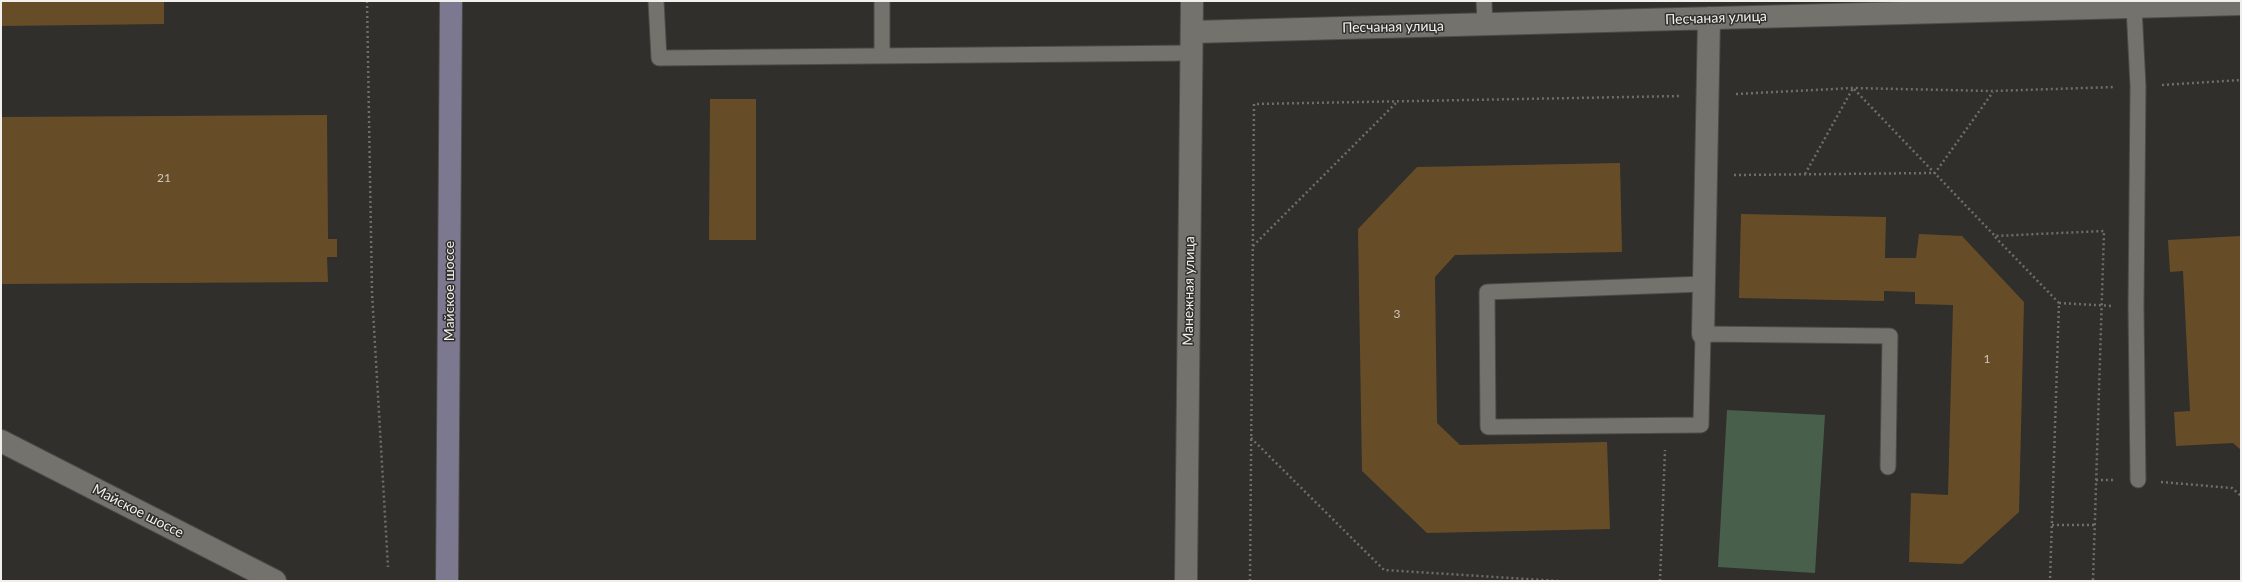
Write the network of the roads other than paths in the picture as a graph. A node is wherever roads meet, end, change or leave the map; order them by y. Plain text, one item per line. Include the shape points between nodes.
1 (451, 1) edge
2 (656, 1) edge
3 (882, 1) edge
4 (1192, 1) edge
5 (1484, 1) edge
6 (2241, 4) edge
7 (2022, 5) edge
8 (2134, 7) junction
9 (1709, 18) junction
10 (1485, 24) junction
11 (1192, 32) junction
12 (1192, 53) junction
13 (882, 56) junction
14 (1704, 284) junction
15 (1703, 334) junction
16 (1, 441) edge
17 (1888, 467) dead end
18 (2138, 480) road end
19 (275, 581) edge
20 (448, 581) edge
21 (1186, 581) edge

1 - 20 street, Майское шоссе
2 - 13 lane via 659,58
3 - 13 lane
4 - 11 street, Манежная улица
5 - 10 lane
6 - 8 street, Песчаная улица
7 - 8 street, Песчаная улица
7 - 9 street, Песчаная улица
8 - 18 lane via 2138,86
9 - 10 street, Песчаная улица
9 - 14 street
10 - 11 street, Песчаная улица
11 - 12 street, Манежная улица
12 - 13 lane
12 - 21 street, Манежная улица
14 - 15 street
14 - 15 lane via 1487,292 1488,427 1701,425
15 - 17 lane via 1890,336
16 - 19 street, Майское шоссе

